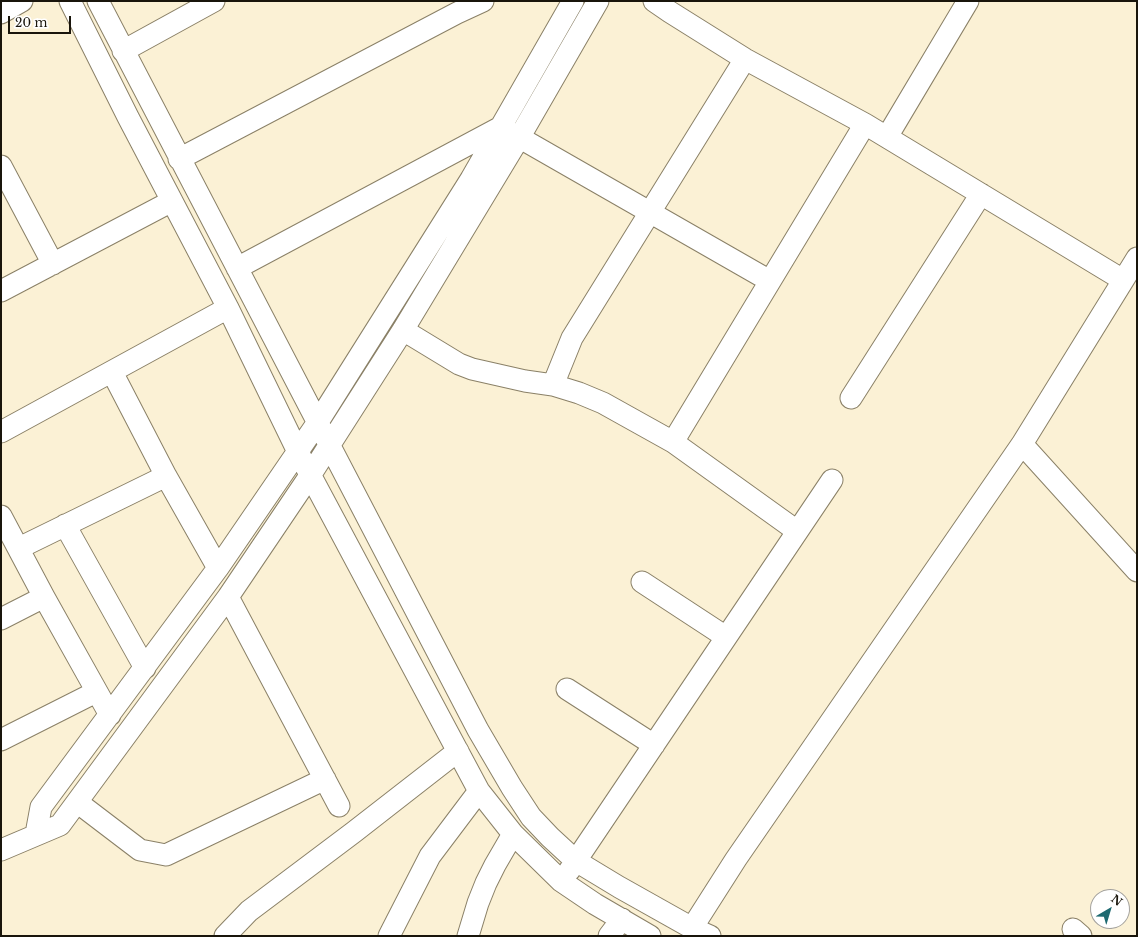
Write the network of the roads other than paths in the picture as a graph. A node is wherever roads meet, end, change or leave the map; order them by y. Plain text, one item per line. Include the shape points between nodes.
1 (22, 1) edge
2 (70, 1) edge
3 (98, 1) edge
4 (214, 1) edge
5 (483, 1) edge
6 (598, 1) edge
7 (654, 1) edge
8 (968, 1) edge
9 (566, 3) edge
10 (1, 13) edge
11 (123, 51) junction
12 (745, 59) junction
13 (865, 124) junction
14 (501, 127) junction
15 (887, 137) junction
16 (519, 138) junction
17 (180, 160) junction
18 (1, 166) edge
19 (981, 194) junction
20 (172, 201) junction
21 (650, 213) junction
22 (1137, 258) edge
23 (53, 264) junction
24 (237, 268) junction
25 (1123, 280) junction
26 (770, 281) junction
27 (1, 291) edge
28 (228, 308) junction
29 (403, 330) junction
30 (112, 372) junction
31 (553, 385) junction
32 (851, 398) dead end
33 (318, 422) junction
34 (1, 432) edge
35 (674, 442) junction
36 (1022, 444) junction
37 (330, 445) junction
38 (298, 452) junction
39 (311, 474) junction
40 (166, 476) junction
41 (832, 480) dead end
42 (1, 516) edge
43 (65, 525) junction
44 (798, 531) junction
45 (18, 548) junction
46 (218, 568) junction
47 (1137, 571) edge
48 (642, 582) dead end
49 (44, 597) junction
50 (228, 597) junction
51 (1, 619) edge
52 (726, 637) junction
53 (145, 668) junction
54 (567, 689) dead end
55 (96, 692) junction
56 (110, 715) junction
57 (1, 740) edge
58 (654, 745) junction
59 (458, 751) junction
60 (325, 779) junction
61 (479, 791) junction
62 (77, 802) junction
63 (340, 806) dead end
64 (36, 834) junction
65 (513, 834) junction
66 (1, 850) edge
67 (576, 861) junction
68 (561, 881) junction
69 (622, 919) junction
70 (701, 932) edge
71 (225, 936) edge
72 (389, 936) edge
73 (468, 936) edge
74 (609, 936) edge
75 (650, 936) edge

1 - 10 street
2 - 20 street
3 - 11 street
4 - 11 street
5 - 17 street
6 - 16 street
7 - 12 street
8 - 15 street
9 - 14 street
11 - 17 street
12 - 13 street
12 - 21 street
13 - 15 street
13 - 26 street
14 - 16 street
14 - 24 street
14 - 33 street via 472,179
15 - 19 street
16 - 21 street
16 - 29 street
17 - 24 street
18 - 23 street
19 - 25 street
19 - 32 street
20 - 23 street
20 - 28 street
21 - 26 street
21 - 31 street via 572,338
22 - 25 street
23 - 27 street
24 - 33 street
25 - 36 street
26 - 35 street
28 - 30 street
28 - 38 street
29 - 31 street via 459,364 472,369
29 - 37 street
30 - 34 street
30 - 40 street
31 - 35 street via 603,403
33 - 37 street
33 - 38 street
35 - 44 street
36 - 47 street
36 - 70 street via 736,859
37 - 39 street
37 - 67 street via 478,730 512,788 531,817
38 - 39 street
38 - 46 street
39 - 50 street
39 - 59 street
40 - 43 street
40 - 46 street
41 - 44 street
42 - 45 street
43 - 45 street
43 - 53 street
44 - 52 street
45 - 49 street
46 - 53 street
48 - 52 street
49 - 51 street
49 - 55 street
50 - 60 street
50 - 62 street
52 - 58 street
53 - 56 street
54 - 58 street
55 - 56 street
55 - 57 street
56 - 64 street via 41,807
58 - 67 street
59 - 61 street
59 - 71 street via 249,911
60 - 62 street via 166,855 140,850
60 - 63 street
61 - 65 street
61 - 72 street via 430,856
62 - 64 street via 60,824
64 - 66 street
65 - 68 street
65 - 73 street via 486,883
67 - 68 street
67 - 70 street
68 - 69 street
69 - 74 street
69 - 75 street

